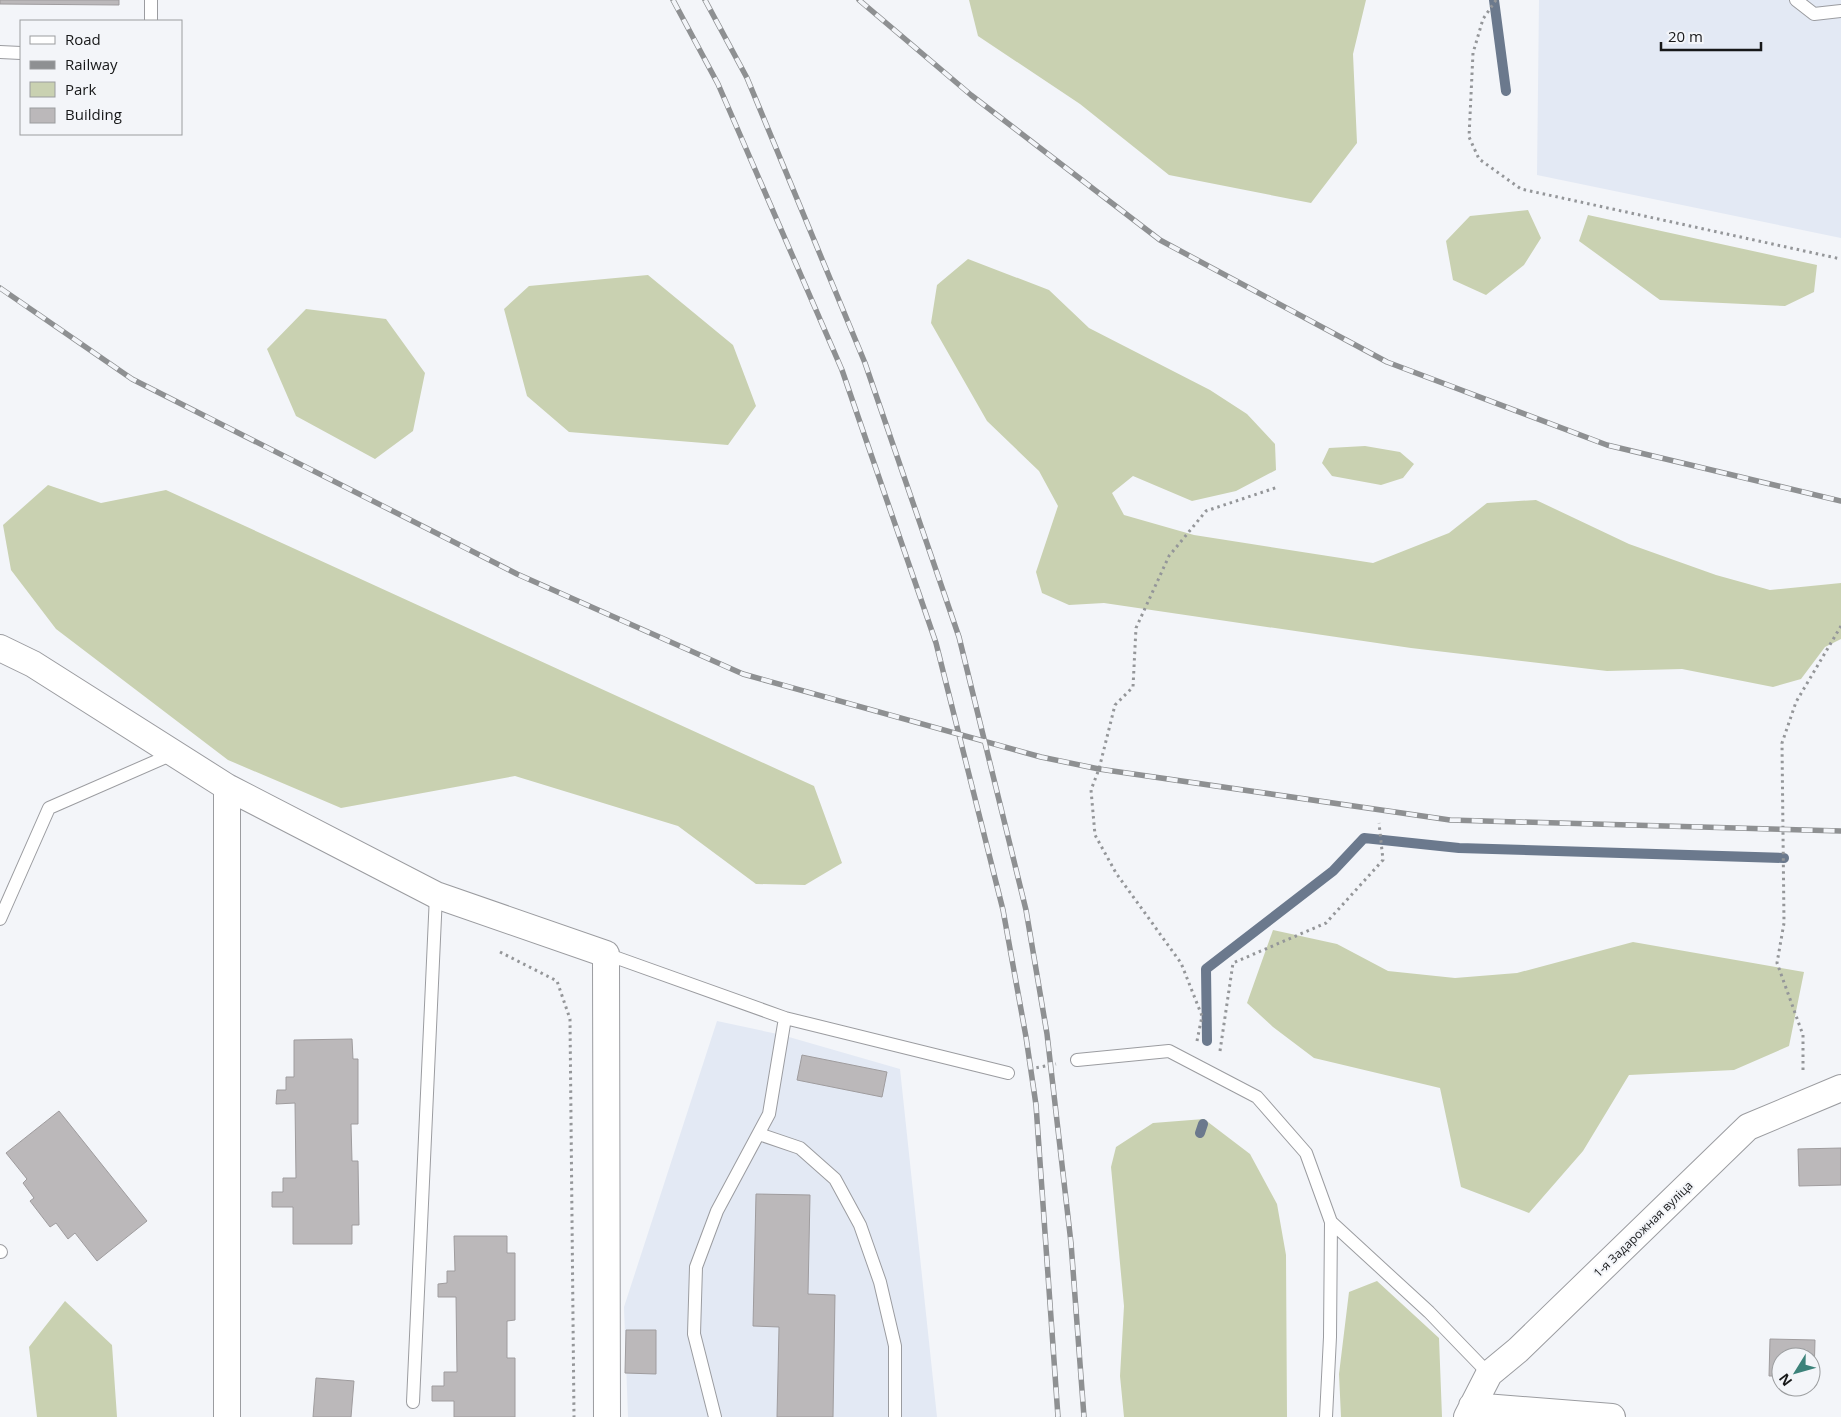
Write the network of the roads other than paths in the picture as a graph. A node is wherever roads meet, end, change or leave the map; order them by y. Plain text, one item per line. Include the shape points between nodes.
1 (151, 0) edge
2 (1796, 0) edge
3 (1841, 11) edge
4 (151, 20) edge
5 (0, 52) edge
6 (20, 52) edge
7 (0, 648) edge
8 (175, 753) junction
9 (227, 787) junction
10 (436, 895) junction
11 (0, 920) edge
12 (606, 954) junction
13 (785, 1018) junction
14 (1077, 1060) road end
15 (1008, 1073) road end
16 (1841, 1088) edge
17 (759, 1134) junction
18 (1331, 1222) junction
19 (1489, 1374) junction
20 (414, 1402) dead end
21 (1470, 1411) edge
22 (227, 1417) edge
23 (607, 1417) edge
24 (715, 1417) edge
25 (895, 1417) edge
26 (1326, 1417) edge
27 (1612, 1417) edge

1 - 4 lane
2 - 3 lane via 1814,14
5 - 6 lane
7 - 8 street via 33,664
8 - 9 street
8 - 11 lane via 48,808
9 - 10 street
9 - 22 street
10 - 12 street
10 - 20 lane
12 - 13 lane
12 - 23 street
13 - 15 lane
13 - 17 lane via 770,1114
14 - 18 lane via 1170,1051 1256,1097 1306,1153
16 - 19 street, 1-я Задарожная вуліца via 1748,1127 1518,1350
17 - 24 lane via 717,1211 696,1267 694,1334
17 - 25 lane via 800,1148 835,1179 860,1225 880,1282 895,1346
18 - 19 lane via 1429,1312
18 - 26 lane
19 - 21 street, 1-я Задарожная вуліца
21 - 27 street

